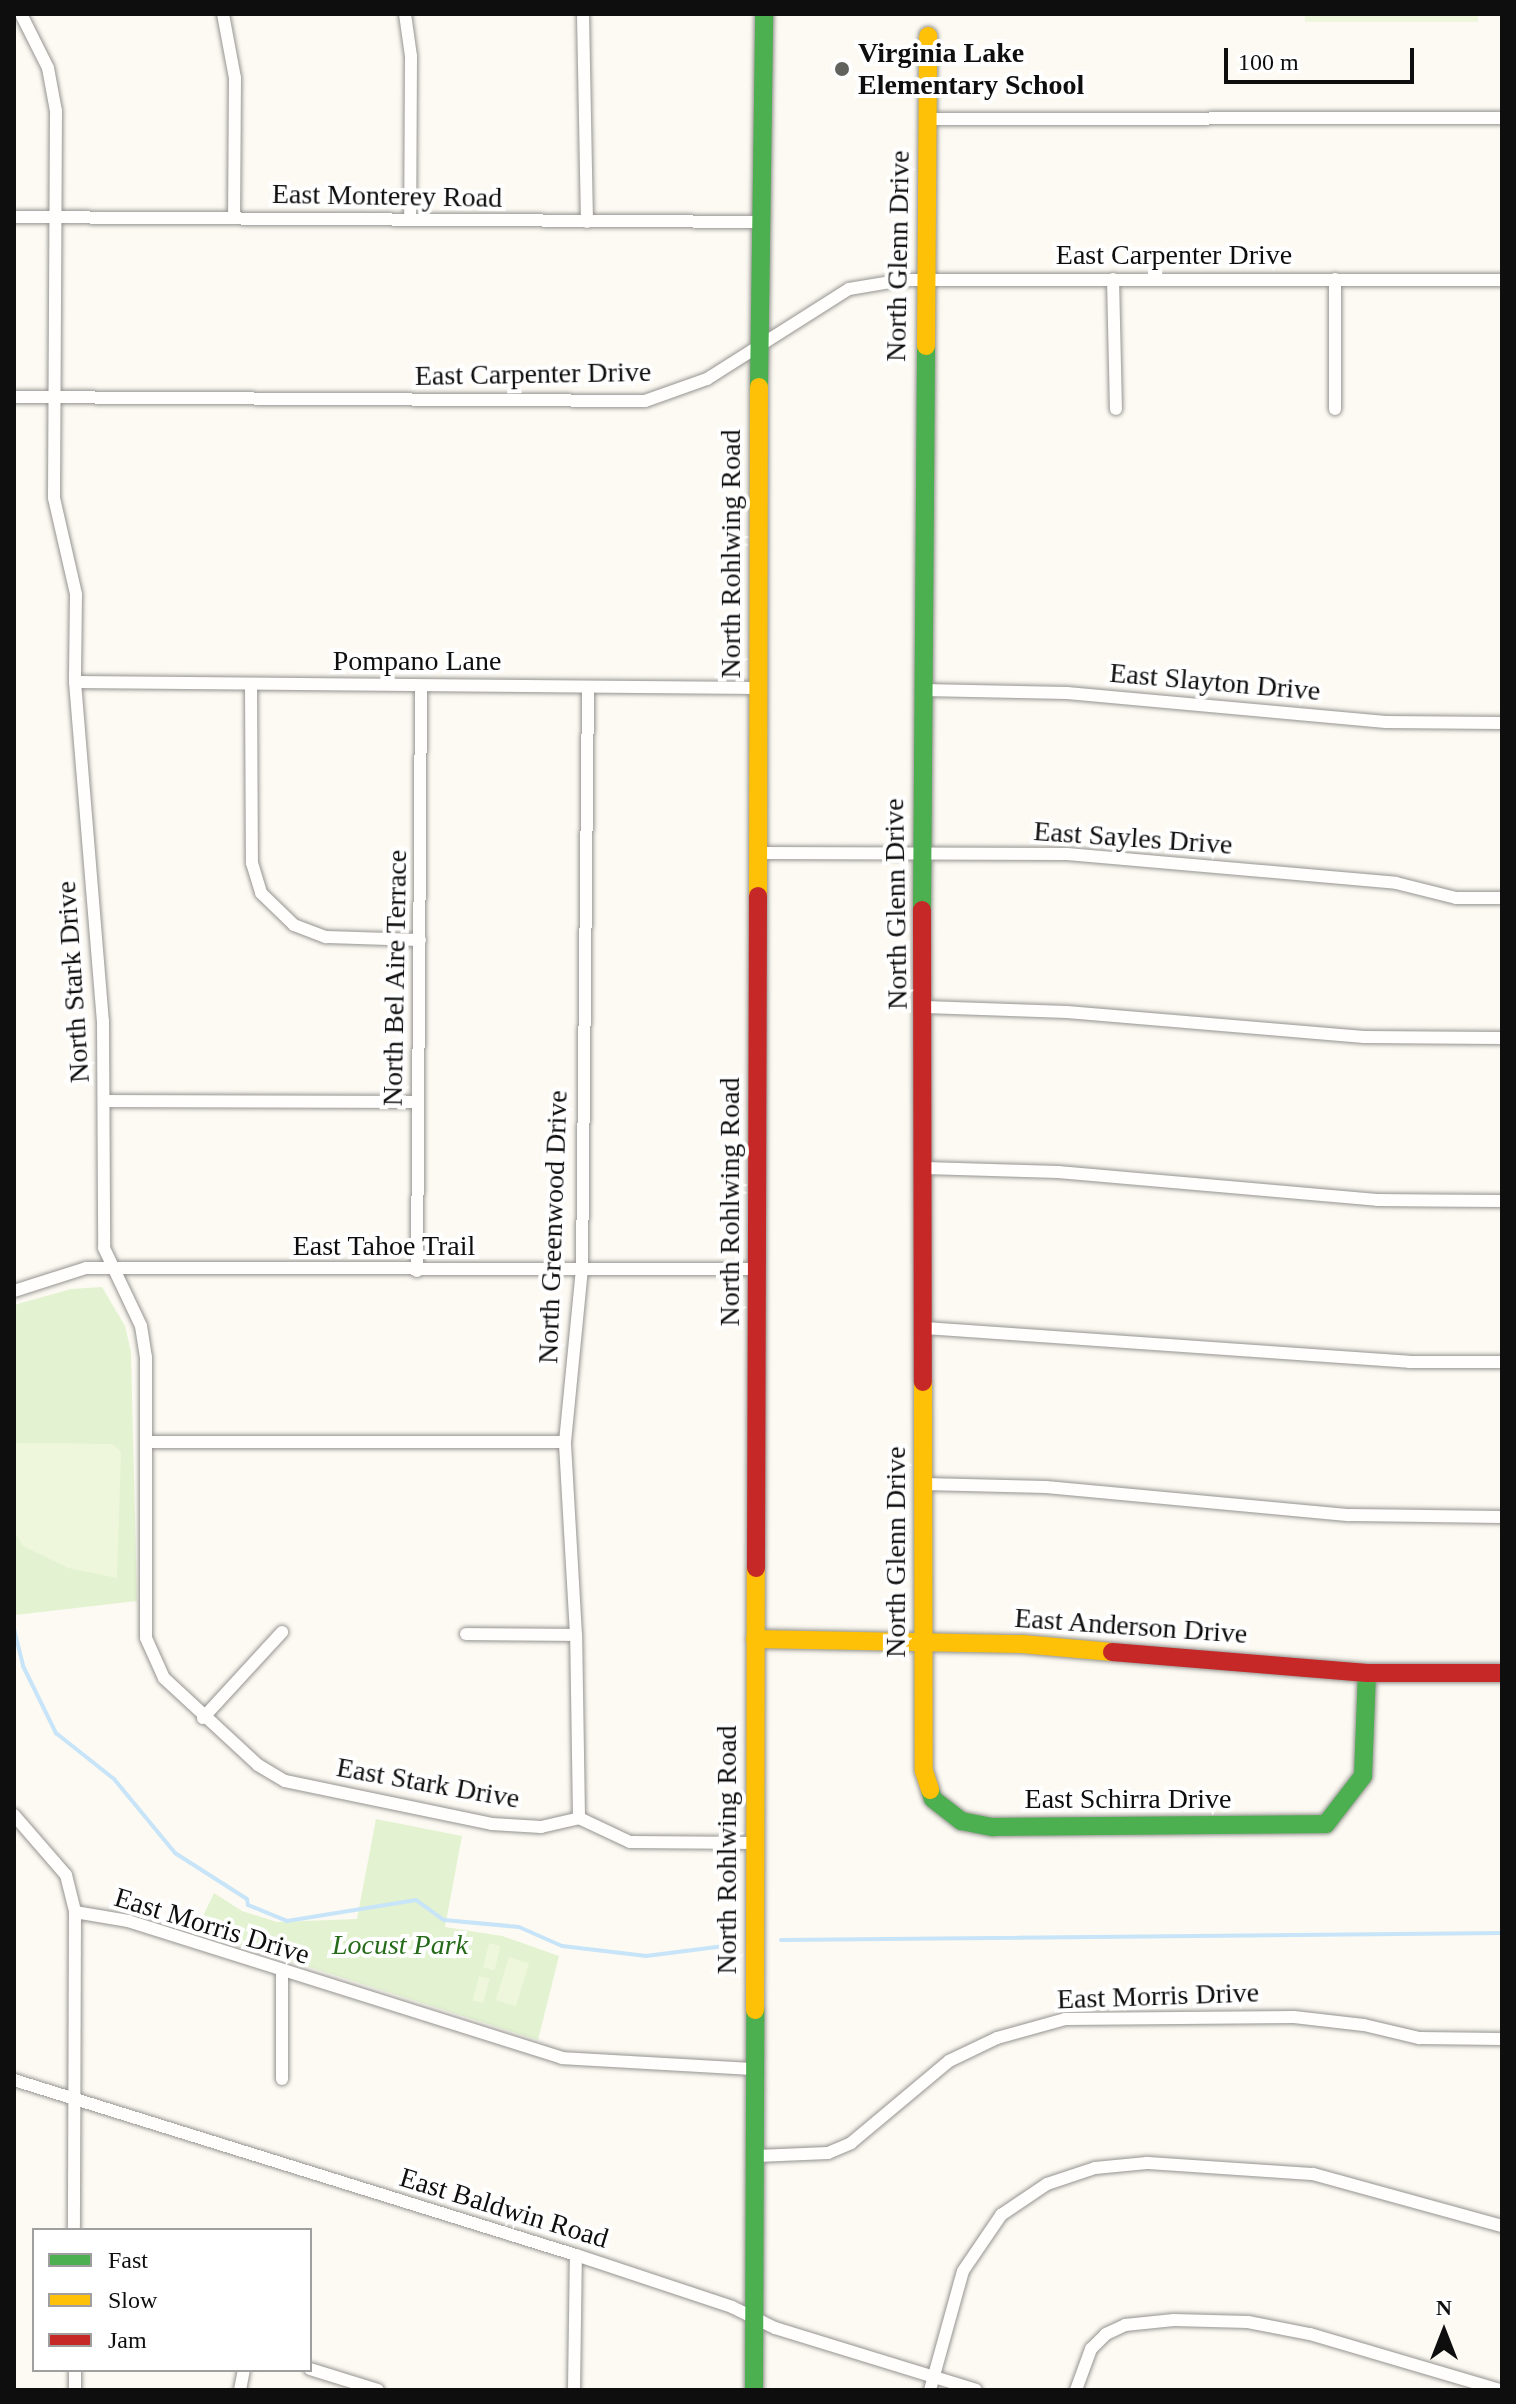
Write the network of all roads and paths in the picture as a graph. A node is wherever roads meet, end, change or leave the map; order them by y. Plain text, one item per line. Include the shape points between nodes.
1 (21, 14) edge
2 (223, 14) edge
3 (405, 14) edge
4 (583, 14) edge
5 (764, 14) edge
6 (928, 36) dead end
7 (1502, 118) edge
8 (928, 119) junction
9 (14, 217) edge
10 (57, 217) junction
11 (234, 218) junction
12 (410, 220) junction
13 (587, 222) junction
14 (760, 222) junction
15 (924, 279) junction
16 (1113, 279) junction
17 (1335, 279) junction
18 (1502, 280) edge
19 (761, 343) junction
20 (14, 397) edge
21 (54, 397) junction
22 (1116, 409) dead end
23 (1335, 409) dead end
24 (75, 682) junction
25 (251, 684) junction
26 (421, 686) junction
27 (588, 687) junction
28 (759, 688) junction
29 (923, 690) junction
30 (1502, 723) edge
31 (922, 852) junction
32 (759, 853) junction
33 (1502, 898) edge
34 (420, 940) junction
35 (925, 1007) junction
36 (1502, 1038) edge
37 (105, 1101) junction
38 (418, 1102) junction
39 (925, 1168) junction
40 (1502, 1201) edge
41 (114, 1269) junction
42 (757, 1269) junction
43 (582, 1270) junction
44 (417, 1271) junction
45 (14, 1291) edge
46 (925, 1328) junction
47 (1502, 1362) edge
48 (146, 1442) junction
49 (565, 1442) junction
50 (924, 1484) junction
51 (1502, 1517) edge
52 (282, 1632) dead end
53 (466, 1634) dead end
54 (576, 1635) junction
55 (755, 1639) junction
56 (924, 1643) junction
57 (1367, 1673) junction
58 (1502, 1673) edge
59 (203, 1718) junction
60 (924, 1771) joint
61 (14, 1815) edge
62 (579, 1818) junction
63 (755, 1843) junction
64 (75, 1912) junction
65 (282, 1972) junction
66 (1502, 2039) edge
67 (755, 2069) junction
68 (282, 2079) dead end
69 (14, 2080) edge
70 (75, 2099) junction
71 (757, 2156) junction
72 (1502, 2226) edge
73 (74, 2228) edge
74 (576, 2255) junction
75 (754, 2318) junction
76 (312, 2370) edge
77 (934, 2377) junction
78 (378, 2390) edge
79 (574, 2390) edge
80 (754, 2390) edge
81 (930, 2390) edge
82 (976, 2390) edge
83 (1076, 2390) edge
84 (1500, 2390) edge

1 - 10 street, North Stark Drive via 54,90
2 - 11 street via 235,78
3 - 12 street via 411,56
4 - 13 street
5 - 14 street, North Rohlwing Road
6 - 8 street, North Glenn Drive
7 - 8 street
8 - 15 street, North Glenn Drive
9 - 10 street, East Monterey Road
10 - 11 street, East Monterey Road
10 - 21 street, North Stark Drive
11 - 12 street, East Monterey Road
12 - 13 street, East Monterey Road
13 - 14 street, East Monterey Road
14 - 19 street, North Rohlwing Road
15 - 16 street, East Carpenter Drive
15 - 19 street, East Carpenter Drive via 849,289
15 - 29 street, North Glenn Drive
16 - 17 street, East Carpenter Drive
16 - 22 street
17 - 18 street, East Carpenter Drive
17 - 23 street
19 - 21 street, East Carpenter Drive via 707,379 645,401
19 - 28 street, North Rohlwing Road
20 - 21 street, East Carpenter Drive
21 - 24 street, North Stark Drive via 55,507 76,594
24 - 25 street, Pompano Lane
24 - 37 street, North Stark Drive
25 - 26 street, Pompano Lane
25 - 34 street via 252,863 261,893 294,925 326,937
26 - 27 street, Pompano Lane
26 - 34 street, North Bel Aire Terrace
27 - 28 street, Pompano Lane
27 - 43 street, North Greenwood Drive
28 - 32 street, North Rohlwing Road
29 - 30 street, East Slayton Drive via 1067,693 1386,722
29 - 31 street, North Glenn Drive
31 - 32 street, East Sayles Drive
31 - 33 street, East Sayles Drive via 1067,854 1396,883 1456,898
31 - 35 street, North Glenn Drive
32 - 42 street, North Rohlwing Road
34 - 38 street, North Bel Aire Terrace
35 - 36 street via 1067,1012 1364,1037
35 - 39 street, North Glenn Drive
37 - 38 street
37 - 41 street, North Stark Drive via 104,1248
38 - 44 street, North Bel Aire Terrace
39 - 40 street via 1058,1172 1377,1200
39 - 46 street, North Glenn Drive
41 - 44 street, East Tahoe Trail
41 - 45 street, East Tahoe Trail via 70,1271
41 - 48 street, North Stark Drive via 141,1326
42 - 43 street, East Tahoe Trail
42 - 55 street, North Rohlwing Road
43 - 44 street, East Tahoe Trail
43 - 49 street, North Greenwood Drive
46 - 47 street via 1409,1362
46 - 50 street, North Glenn Drive
48 - 49 street
48 - 59 street, North Stark Drive via 146,1638 164,1678
49 - 54 street, North Greenwood Drive
50 - 51 street via 1046,1487 1350,1515
50 - 56 street, North Glenn Drive
52 - 59 street
53 - 54 street
54 - 62 street, North Greenwood Drive
55 - 56 street, East Anderson Drive
55 - 63 street, North Rohlwing Road
56 - 57 street, East Anderson Drive via 1022,1644
56 - 60 street, North Glenn Drive
57 - 58 street, East Anderson Drive
57 - 60 street, East Schirra Drive via 1363,1776 1326,1824 993,1827 961,1821 933,1799
59 - 62 street, East Stark Drive via 285,1781 492,1824 541,1827
61 - 64 street via 66,1875
62 - 63 street via 630,1842
63 - 67 street, North Rohlwing Road
64 - 65 street, East Morris Drive via 128,1921
64 - 70 street
65 - 67 street, East Morris Drive via 562,2058
65 - 68 street
66 - 71 street, East Morris Drive via 1419,2038 1294,2017 1065,2019 997,2038 949,2061 851,2143 828,2153
67 - 71 street, North Rohlwing Road
69 - 70 street, East Baldwin Road
70 - 73 street
70 - 74 street, East Baldwin Road
71 - 75 street, North Rohlwing Road
72 - 77 street via 1346,2181 1253,2167 1147,2163 1095,2168 1047,2184 1001,2215 963,2271
74 - 75 street, East Baldwin Road
74 - 79 street
75 - 77 street, East Baldwin Road
75 - 80 street, North Rohlwing Road
76 - 78 street
77 - 81 street
77 - 82 street, East Baldwin Road
83 - 84 street via 1091,2349 1125,2325 1248,2322 1310,2334

